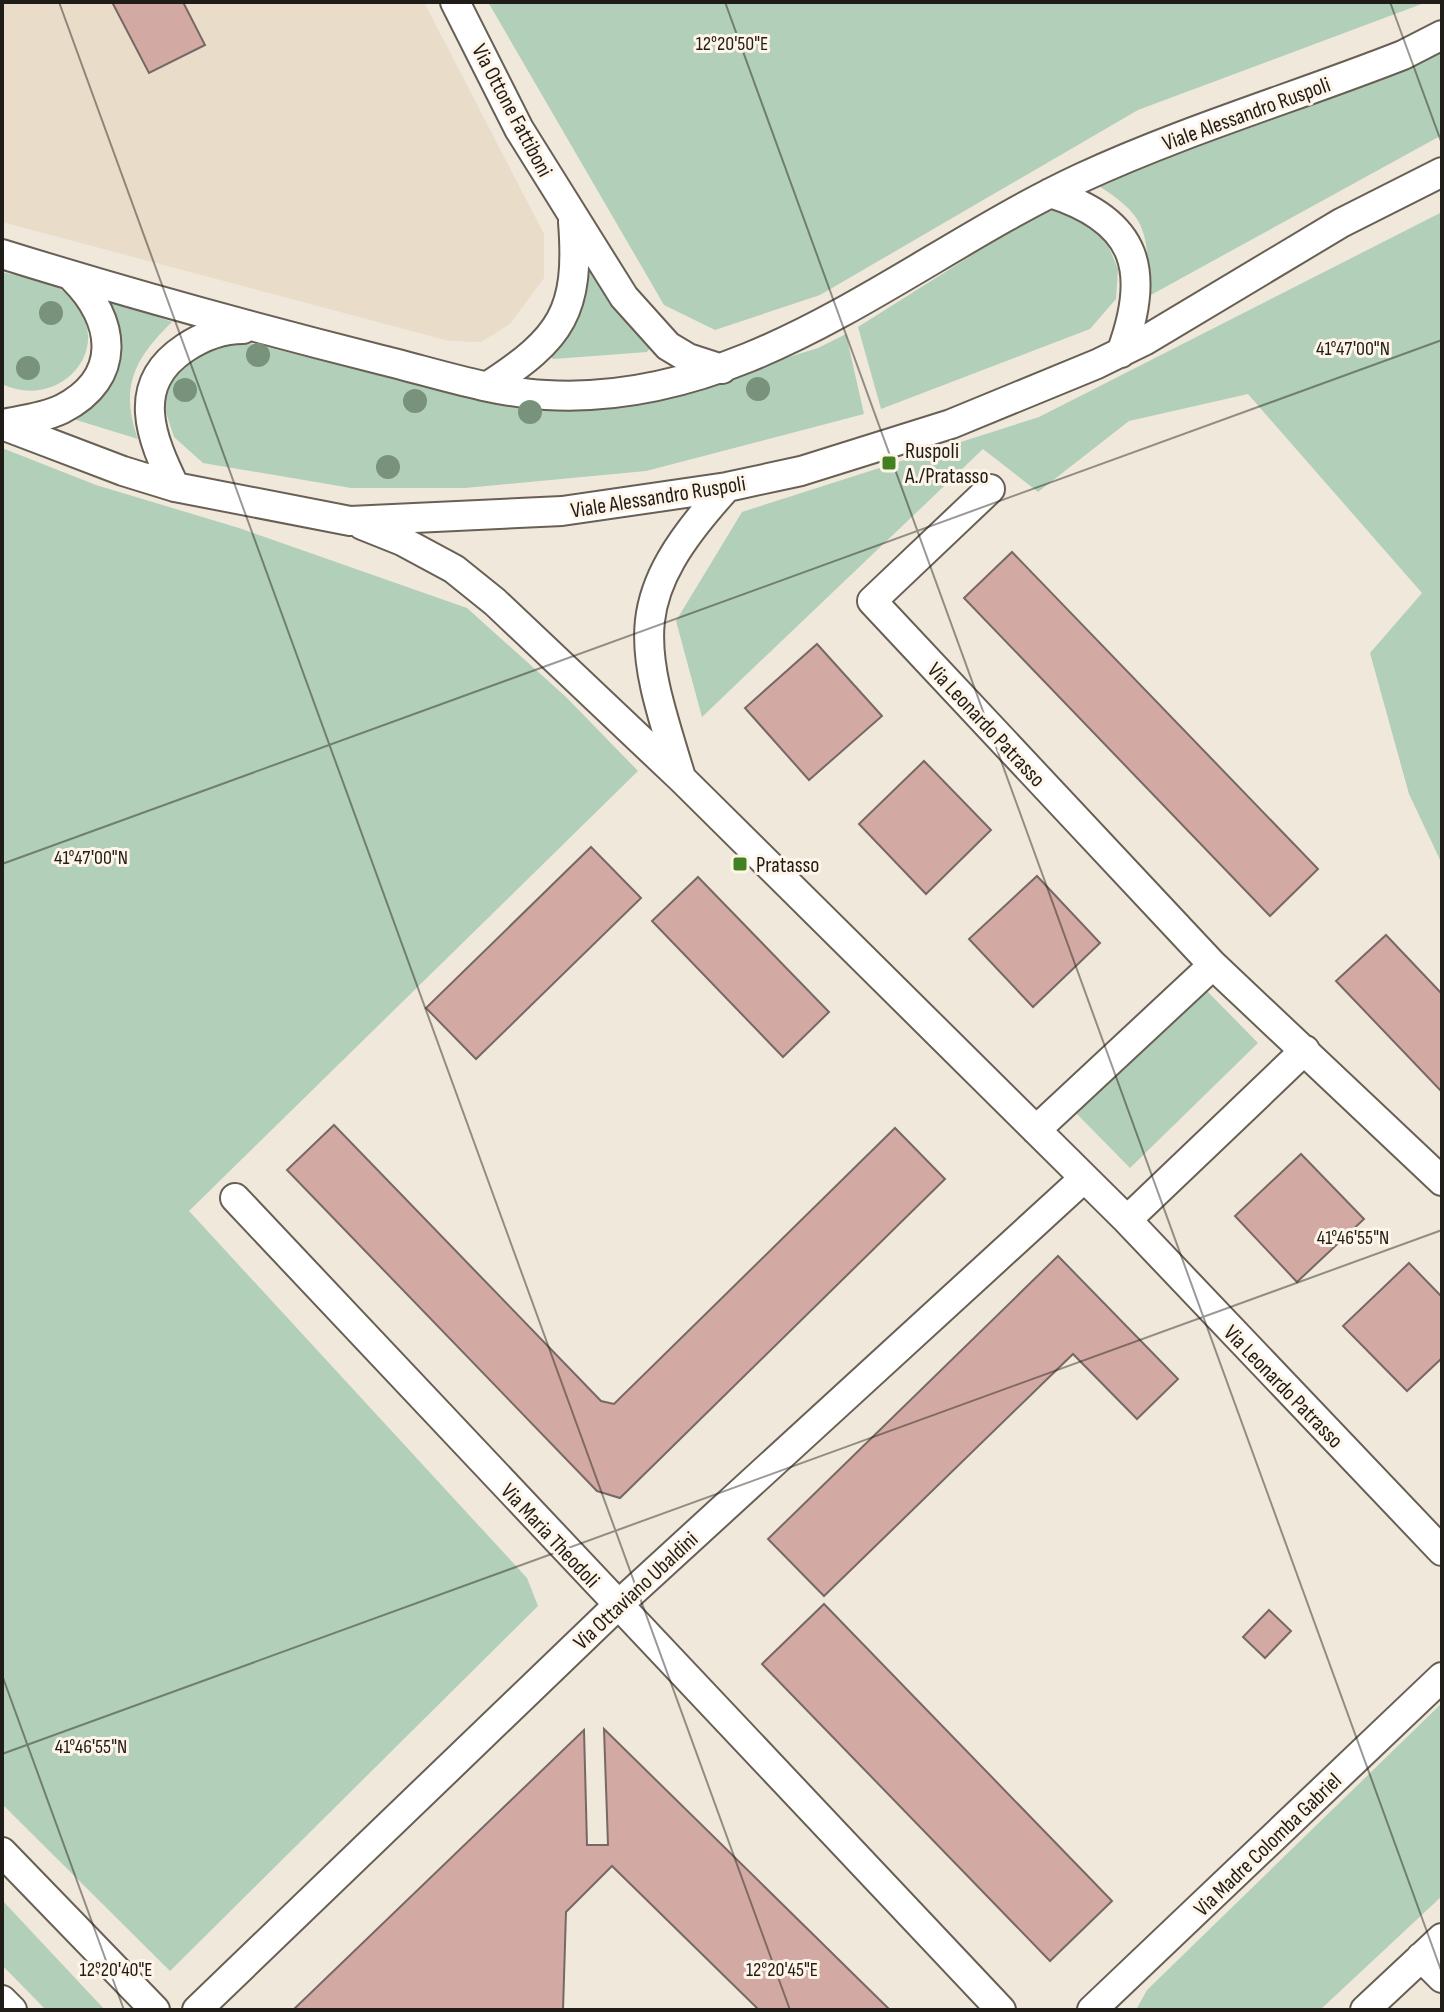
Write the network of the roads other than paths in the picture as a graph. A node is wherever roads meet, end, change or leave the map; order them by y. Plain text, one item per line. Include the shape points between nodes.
1 (455, 2) edge
2 (1442, 35) edge
3 (1442, 172) edge
4 (1050, 193) junction
5 (572, 217) junction
6 (2, 254) edge
7 (70, 275) junction
8 (256, 329) junction
9 (1121, 353) junction
10 (722, 369) junction
11 (488, 386) junction
12 (2, 424) edge
13 (175, 487) junction
14 (727, 487) junction
15 (990, 489) dead end
16 (350, 521) junction
17 (682, 779) junction
18 (1213, 965) junction
19 (1305, 1050) junction
20 (1036, 1130) junction
21 (1082, 1180) junction
22 (1442, 1181) edge
23 (235, 1198) dead end
24 (1127, 1220) junction
25 (1442, 1551) edge
26 (617, 1606) junction
27 (1442, 1677) edge
28 (2, 1852) edge
29 (1442, 1938) edge
30 (1421, 1957) junction
31 (1442, 1978) edge
32 (2, 2000) edge
33 (12, 2010) edge
34 (155, 2010) edge
35 (197, 2010) edge
36 (1001, 2010) edge
37 (1092, 2010) edge
38 (1365, 2010) edge

1 - 5 street, Via Ottone Fattiboni via 519,129
2 - 4 street, Viale Alessandro Ruspoli via 1403,55 1150,148
3 - 9 street, Viale Alessandro Ruspoli via 1329,229
4 - 9 street via 1096,213 1129,252 1139,286
4 - 10 street, Viale Alessandro Ruspoli via 835,316
5 - 10 street, Via Ottone Fattiboni via 624,297 659,338 688,358
5 - 11 street, Via Ottone Fattiboni via 576,275 561,321 530,358
6 - 7 street, Viale Alessandro Ruspoli
7 - 8 street, Viale Alessandro Ruspoli
7 - 12 street, Viale Alessandro Ruspoli via 94,300 105,324 102,372 90,389 59,410
8 - 11 street, Viale Alessandro Ruspoli
8 - 13 street, Viale Alessandro Ruspoli via 225,330 194,342 172,357 155,379 151,422
9 - 14 street, Viale Alessandro Ruspoli via 951,424 828,464
10 - 11 street, Viale Alessandro Ruspoli via 664,386 614,393 546,395
12 - 13 street, Viale Alessandro Ruspoli
13 - 16 street, Viale Alessandro Ruspoli
14 - 16 street, Viale Alessandro Ruspoli via 508,516
14 - 17 street, Via Leonardo Patrasso via 682,539 659,583 649,619 651,677
15 - 18 street, Via Leonardo Patrasso via 872,601
16 - 17 street, Via Leonardo Patrasso via 454,569
17 - 20 street, Via Leonardo Patrasso
18 - 19 street, Via Leonardo Patrasso
18 - 20 street
19 - 22 street, Via Leonardo Patrasso
19 - 24 street
20 - 21 street, Via Leonardo Patrasso
21 - 24 street, Via Leonardo Patrasso
21 - 26 street, Via Ottaviano Ubaldini
23 - 26 street, Via Maria Theodoli
24 - 25 street, Via Leonardo Patrasso
26 - 35 street, Via Ottaviano Ubaldini
26 - 36 street, Via Maria Theodoli
27 - 37 street, Via Madre Colomba Gabriel
28 - 34 street
29 - 30 street
30 - 31 street
30 - 38 street
32 - 33 street

